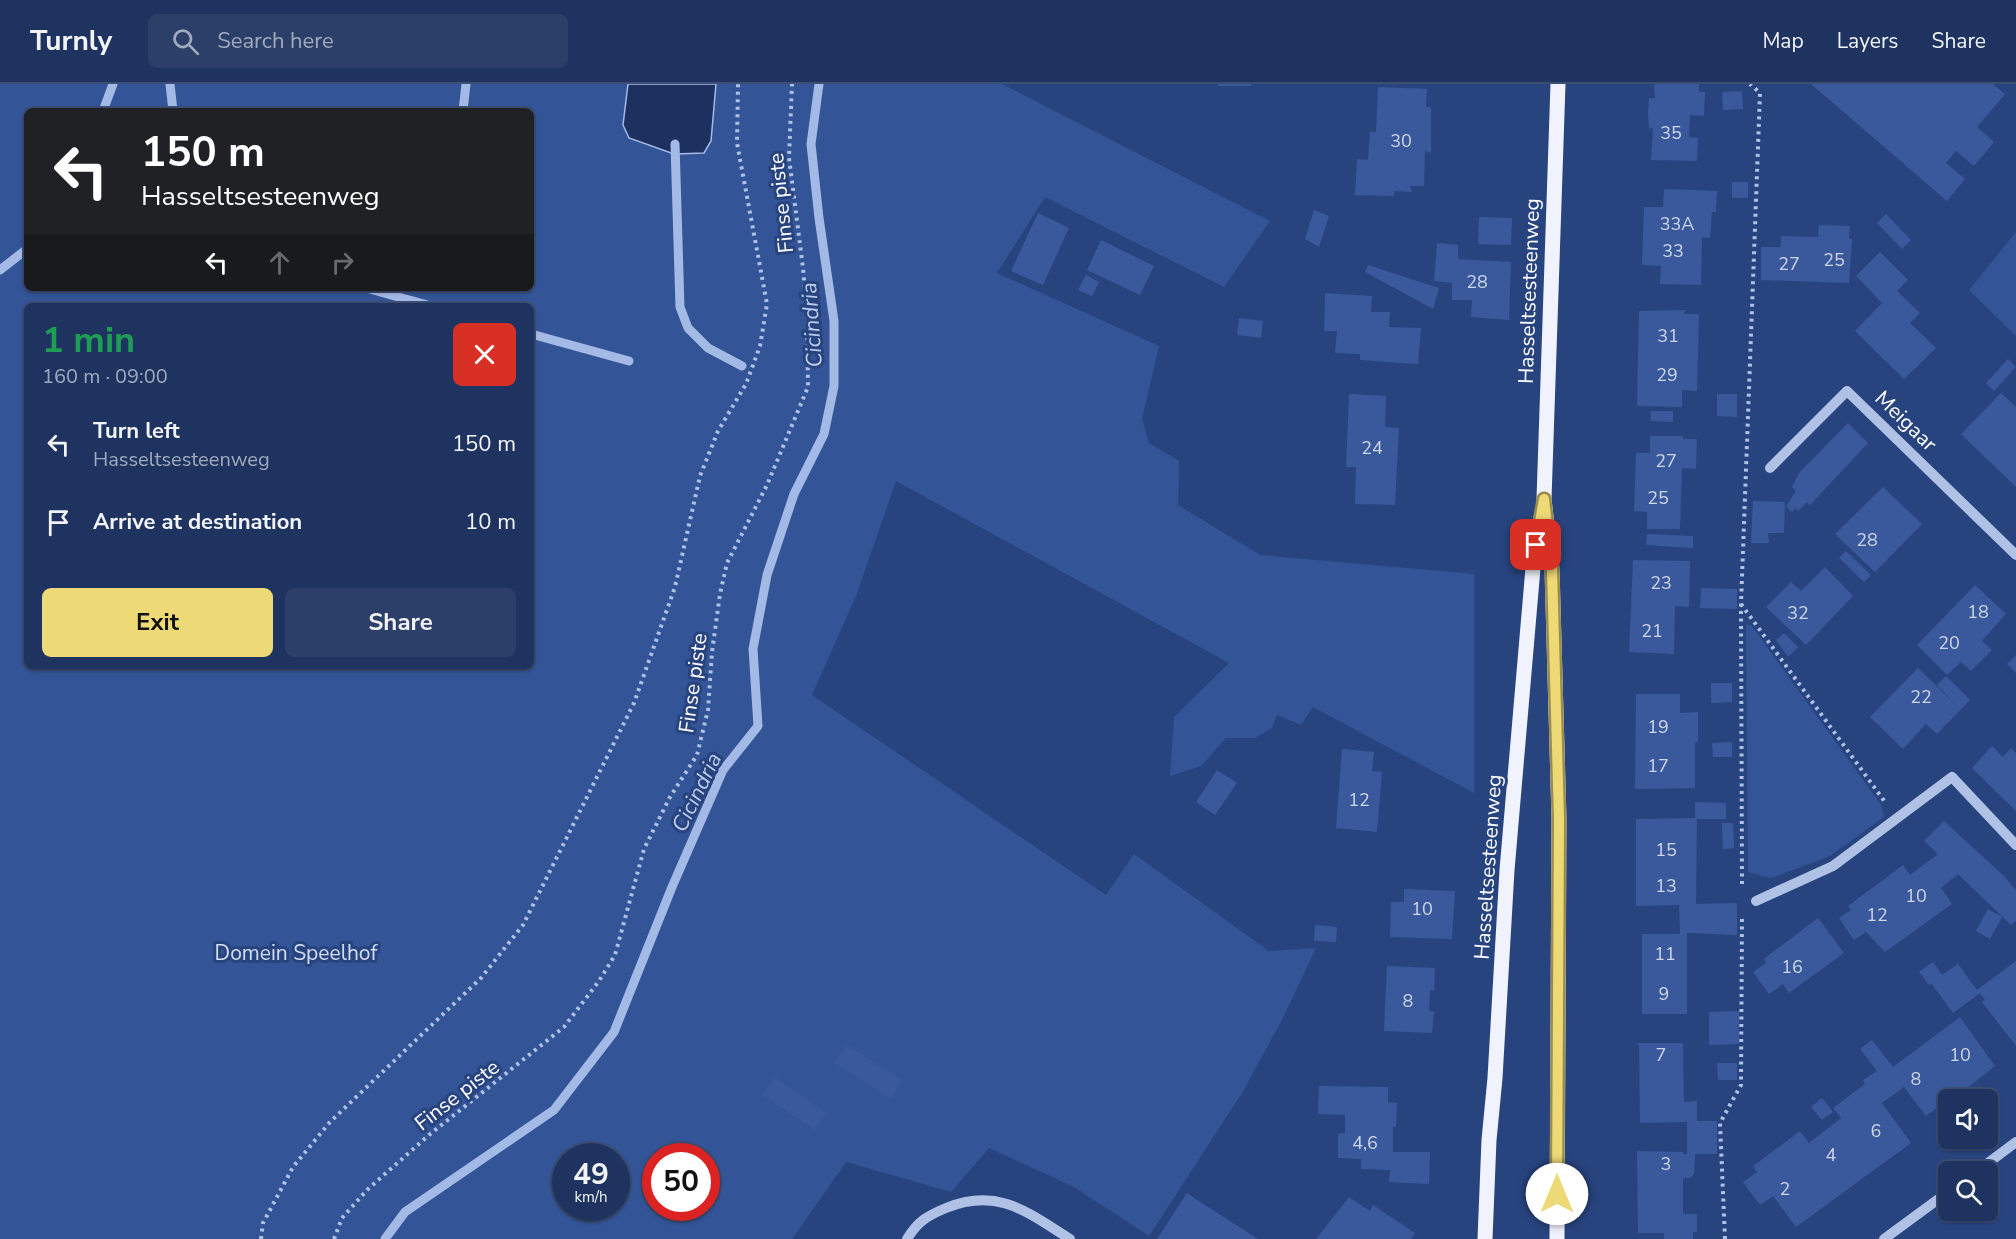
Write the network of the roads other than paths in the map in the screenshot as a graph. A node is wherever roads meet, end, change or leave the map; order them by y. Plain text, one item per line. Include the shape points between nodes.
1 (1558, 84) edge
2 (1770, 468) dead end
3 (1544, 499) junction
4 (2016, 555) edge
5 (2016, 845) edge
6 (1756, 901) dead end
7 (2016, 1142) edge
8 (1991, 1161) edge
9 (1938, 1199) edge
10 (907, 1239) edge
11 (1070, 1239) edge
12 (1485, 1239) edge
13 (1557, 1239) edge
14 (1884, 1239) edge

1 - 3 main road, Hasseltsesteenweg
2 - 4 street, Meigaar via 1847,392
3 - 12 main road, Hasseltsesteenweg via 1533,568 1507,870
3 - 13 main road, Hasseltsesteenweg via 1552,569 1559,819
5 - 6 street via 1952,777 1833,867
7 - 8 street
9 - 14 street
10 - 11 street via 927,1215 963,1201 977,1200 999,1201 1025,1211

